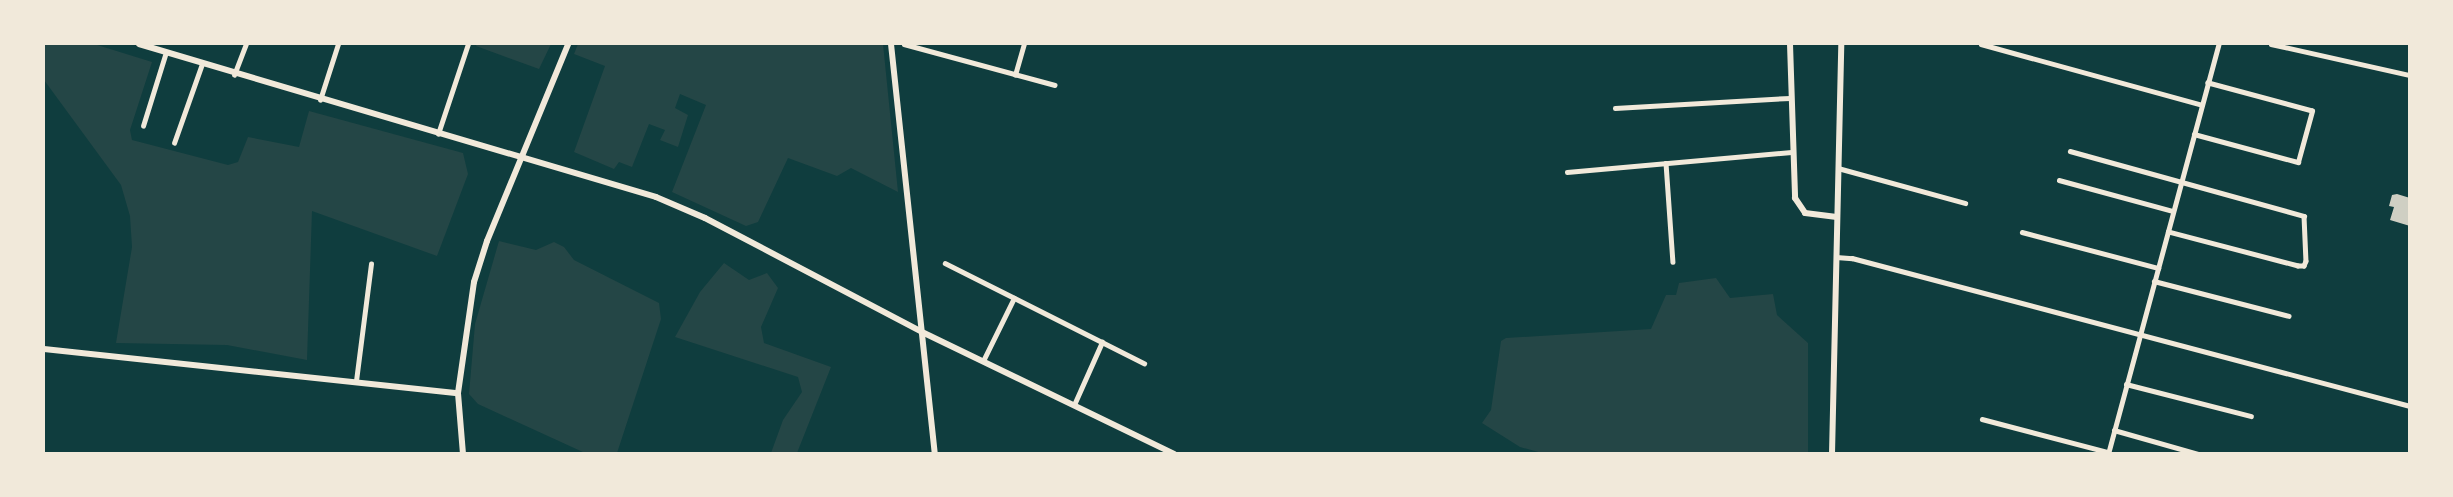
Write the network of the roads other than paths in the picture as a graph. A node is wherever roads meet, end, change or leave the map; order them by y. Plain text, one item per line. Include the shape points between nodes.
1 (139, 44) edge
2 (246, 44) edge
3 (338, 44) edge
4 (468, 44) edge
5 (568, 44) edge
6 (891, 44) edge
7 (904, 44) edge
8 (930, 44) edge
9 (1024, 44) edge
10 (1790, 44) edge
11 (1841, 44) edge
12 (1981, 44) edge
13 (2219, 44) edge
14 (2271, 44) edge
15 (928, 50) junction
16 (166, 52) junction
17 (202, 64) junction
18 (234, 75) junction
19 (1015, 75) junction
20 (2409, 75) edge
21 (2208, 83) junction
22 (1055, 85) dead end
23 (1790, 98) junction
24 (320, 100) junction
25 (2202, 105) junction
26 (1615, 108) dead end
27 (143, 126) dead end
28 (438, 134) junction
29 (2194, 134) junction
30 (174, 142) dead end
31 (2070, 151) dead end
32 (1791, 152) junction
33 (520, 157) junction
34 (1666, 163) junction
35 (1838, 168) junction
36 (1567, 172) dead end
37 (2059, 180) dead end
38 (2182, 180) junction
39 (1965, 203) dead end
40 (2173, 211) junction
41 (1837, 217) junction
42 (2022, 232) dead end
43 (2168, 232) junction
44 (1836, 257) junction
45 (1673, 262) dead end
46 (945, 263) dead end
47 (371, 264) dead end
48 (2158, 268) junction
49 (2154, 280) junction
50 (1014, 298) junction
51 (2289, 316) dead end
52 (922, 332) junction
53 (2140, 334) junction
54 (1102, 342) junction
55 (44, 349) edge
56 (983, 362) junction
57 (1144, 363) dead end
58 (356, 381) junction
59 (2126, 384) junction
60 (458, 393) junction
61 (1074, 405) junction
62 (2409, 406) edge
63 (2251, 416) dead end
64 (1982, 419) dead end
65 (2114, 430) junction
66 (464, 453) edge
67 (935, 453) edge
68 (1174, 453) edge
69 (1832, 453) edge
70 (2108, 453) edge
71 (2198, 453) edge

1 - 16 street
2 - 18 street
3 - 24 street
4 - 28 street
5 - 33 street
6 - 52 street
7 - 15 street
8 - 15 street
9 - 19 street
10 - 23 street
11 - 35 street
12 - 25 street
13 - 21 street
14 - 20 street
15 - 19 street
16 - 17 street
16 - 27 street
17 - 18 street
17 - 30 street
18 - 24 street
19 - 22 street
21 - 25 street
21 - 29 street via 2312,111 2298,162
23 - 26 street
23 - 32 street
24 - 28 street
25 - 29 street
28 - 33 street
29 - 38 street
31 - 38 street
32 - 34 street
32 - 41 street via 1799,208 1805,213
33 - 52 street via 656,197 705,218
33 - 60 street via 474,282
34 - 36 street
34 - 45 street
35 - 39 street
35 - 41 street
37 - 40 street
38 - 40 street
38 - 43 street via 2304,216 2306,261 2304,266 2298,266
40 - 43 street
41 - 44 street
42 - 48 street
43 - 48 street
44 - 53 street
44 - 69 street
46 - 50 street
47 - 58 street
48 - 49 street
49 - 51 street
49 - 53 street
50 - 54 street
50 - 56 street
52 - 56 street
52 - 67 street
53 - 59 street
53 - 62 street
54 - 57 street
54 - 61 street
55 - 58 street
56 - 61 street
58 - 60 street
59 - 63 street
59 - 65 street
60 - 66 street
61 - 68 street
64 - 70 street
65 - 70 street
65 - 71 street

